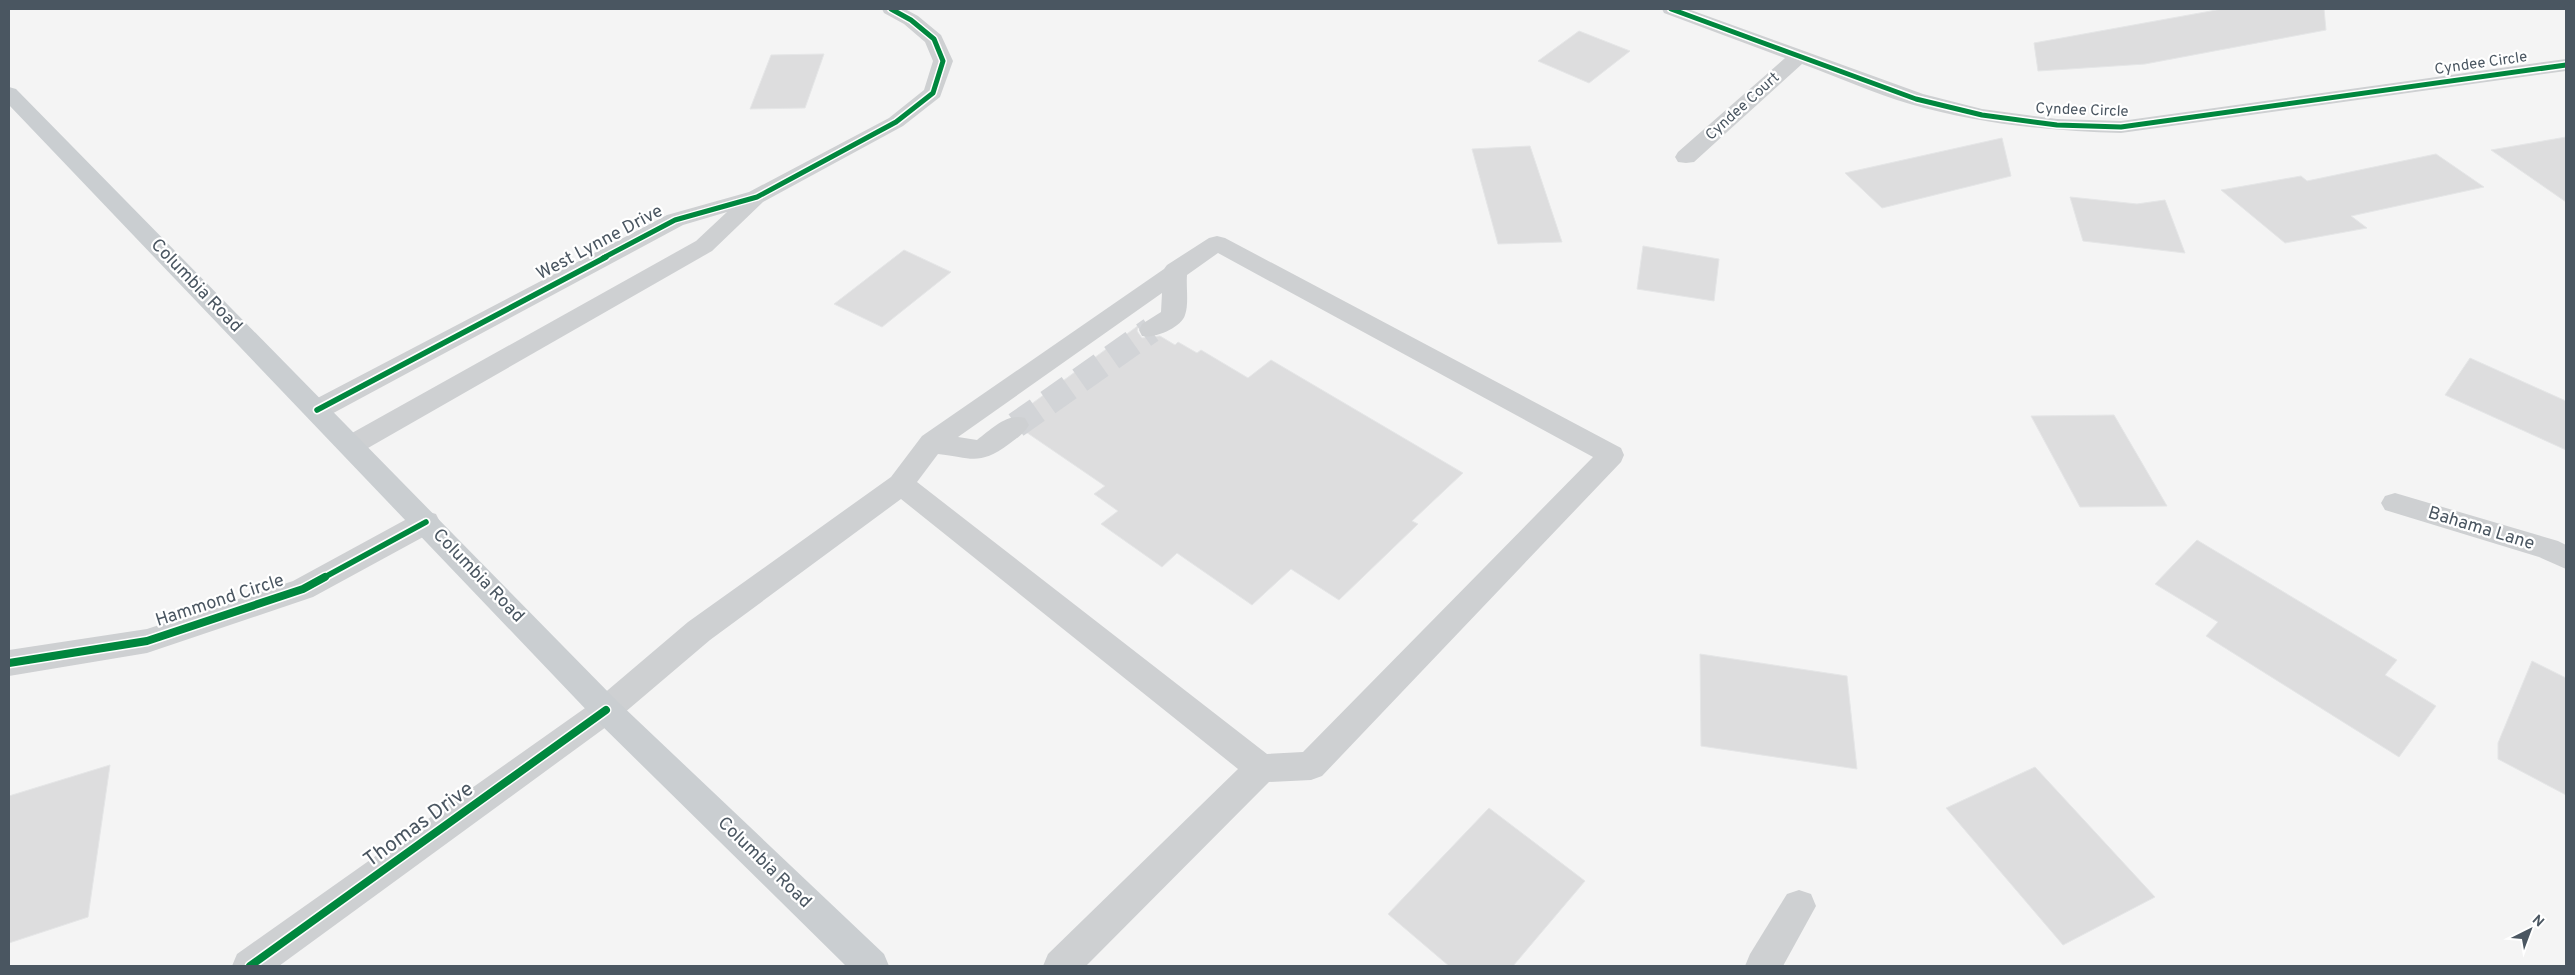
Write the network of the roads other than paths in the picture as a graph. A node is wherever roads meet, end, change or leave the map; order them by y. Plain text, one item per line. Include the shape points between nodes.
1 (890, 9) edge
2 (1671, 9) edge
3 (1799, 56) junction
4 (2566, 64) edge
5 (9, 93) edge
6 (1686, 157) dead end
7 (757, 198) junction
8 (1175, 270) junction
9 (1151, 330) tunnel mouth
10 (317, 410) junction
11 (1016, 425) tunnel mouth
12 (931, 444) junction
13 (352, 445) junction
14 (900, 484) junction
15 (2395, 503) dead end
16 (426, 522) junction
17 (2566, 558) edge
18 (9, 662) edge
19 (606, 710) junction
20 (1261, 768) junction
21 (1799, 906) dead end
22 (250, 966) edge
23 (871, 966) edge
24 (1061, 966) edge
25 (1763, 966) edge

1 - 7 street, West Lynne Drive via 911,20 934,39 943,61 933,93 896,122
2 - 3 street, Cyndee Circle
3 - 4 street, Cyndee Circle via 1916,99 1982,114 2057,125 2121,127
3 - 6 street, Cyndee Court
5 - 10 main road, Columbia Road
7 - 10 street, West Lynne Drive via 675,220
7 - 13 street, West Lynne Drive via 704,246
8 - 9 street via 1173,315
8 - 12 street, Thomas Drive
8 - 20 street, Thomas Drive via 1217,243 1611,455 1311,766
10 - 13 main road, Columbia Road
11 - 12 street via 982,450
12 - 14 street, Thomas Drive
13 - 16 main road, Columbia Road
14 - 19 street, Thomas Drive via 699,631
14 - 20 street
15 - 17 street, Bahama Lane via 2548,549
16 - 18 street, Hammond Circle via 294,592 147,640
16 - 19 main road, Columbia Road
19 - 22 street, Thomas Drive
19 - 23 main road, Columbia Road
20 - 24 street
21 - 25 street

